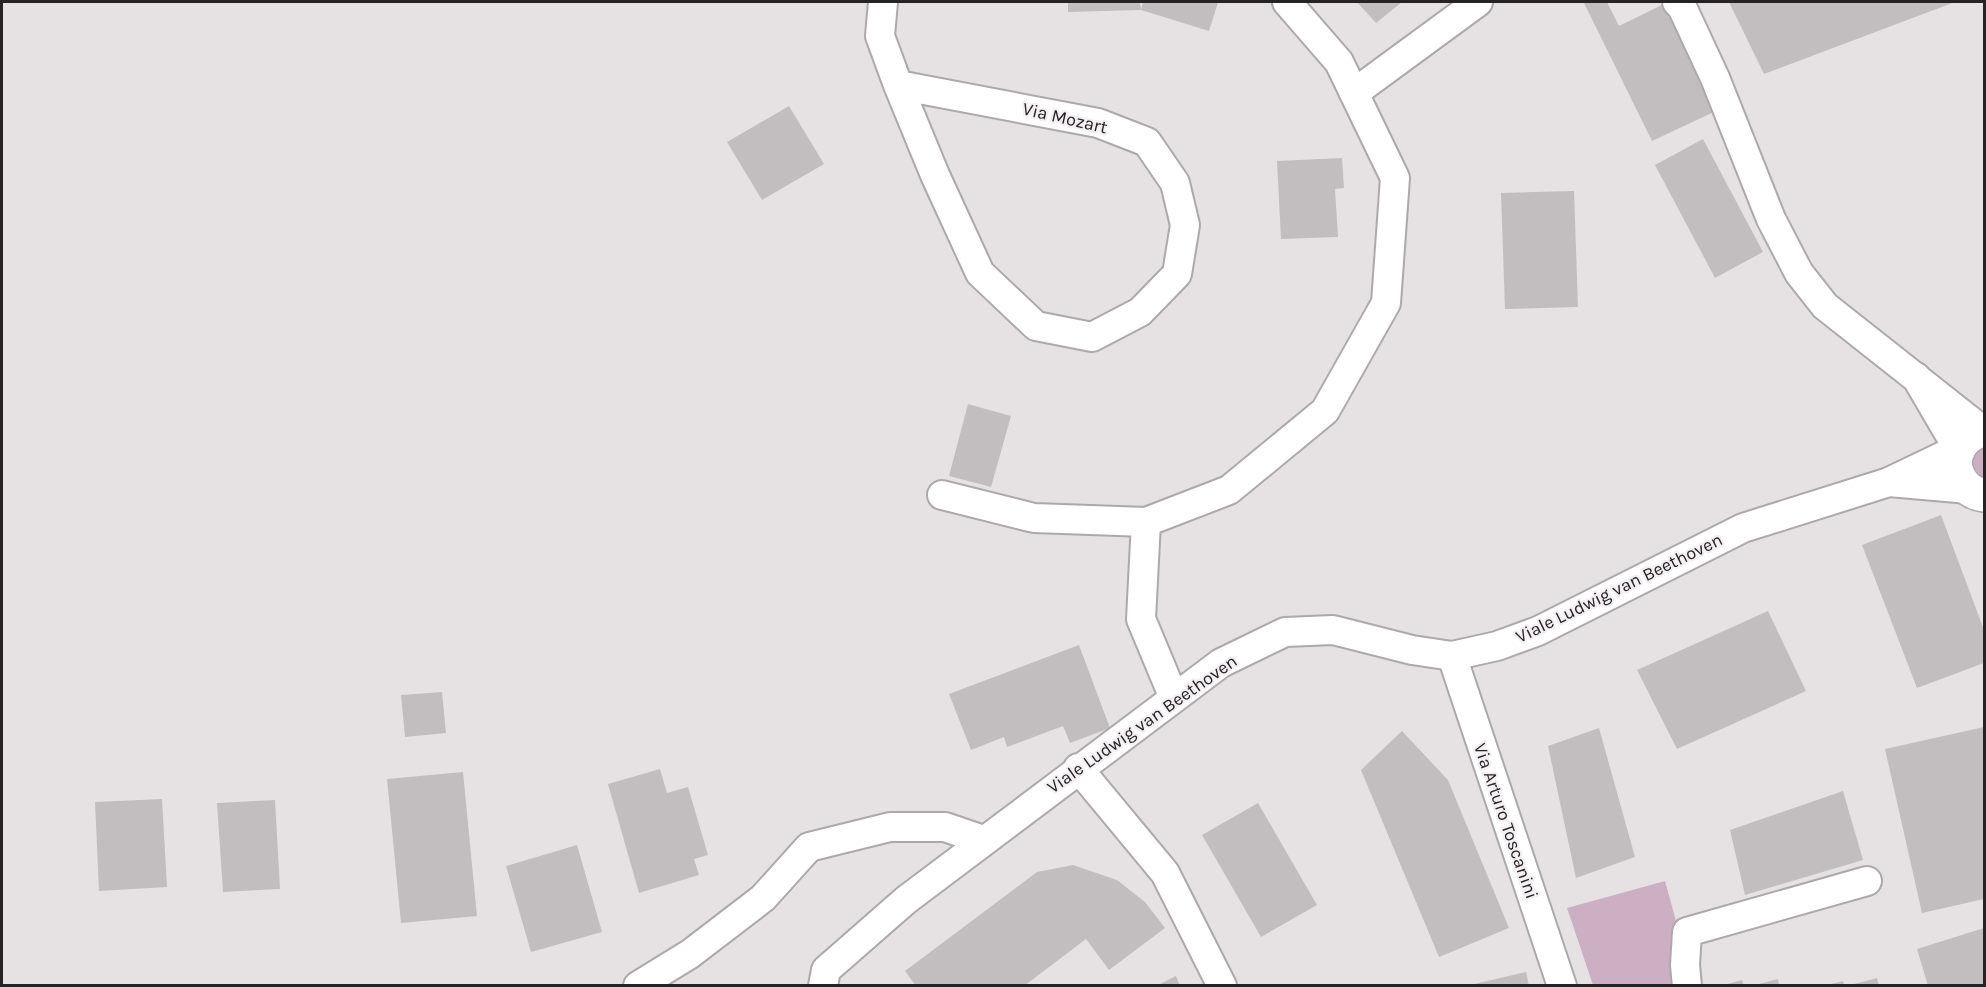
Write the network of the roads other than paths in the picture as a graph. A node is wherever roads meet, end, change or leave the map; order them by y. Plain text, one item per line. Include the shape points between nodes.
1 (883, 2) edge
2 (1287, 2) edge
3 (1478, 2) edge
4 (1677, 2) edge
5 (898, 85) junction
6 (1354, 93) junction
7 (1916, 378) junction
8 (1936, 413) junction
9 (1977, 433) edge
10 (1919, 466) junction
11 (1889, 482) junction
12 (942, 495) dead end
13 (1979, 496) edge
14 (1146, 522) junction
15 (1452, 656) junction
16 (1174, 698) junction
17 (1078, 768) junction
18 (983, 840) junction
19 (1867, 881) dead end
20 (638, 986) edge
21 (823, 986) edge
22 (1222, 986) edge
23 (1562, 986) edge
24 (1687, 986) edge

1 - 5 street, Via Mozart via 880,36
2 - 6 street via 1339,62
3 - 6 street
4 - 7 street via 1715,78 1771,219 1799,273 1824,306
5 - 5 street, Via Mozart via 980,273 1036,326 1092,337 1140,312 1177,274 1185,225 1175,183 1147,142 1098,123
6 - 14 street via 1395,178 1386,303 1325,411 1229,490
7 - 8 street
7 - 9 street
8 - 9 street
8 - 10 street via 1931,441
9 - 10 street
9 - 13 street via 1956,470
10 - 11 street
11 - 13 street
11 - 15 street, Viale Ludwig van Beethoven via 1743,528 1538,631
12 - 14 street via 1034,518
14 - 16 street via 1141,619
15 - 16 street, Viale Ludwig van Beethoven via 1334,630 1285,632 1221,663
15 - 23 street, Via Arturo Toscanini
16 - 17 street, Viale Ludwig van Beethoven
17 - 18 street, Viale Ludwig van Beethoven
17 - 22 street via 1165,873
18 - 20 street via 945,827 890,827 809,847 763,897 690,954
18 - 21 street, Viale Ludwig van Beethoven via 826,970
19 - 24 street via 1688,932

